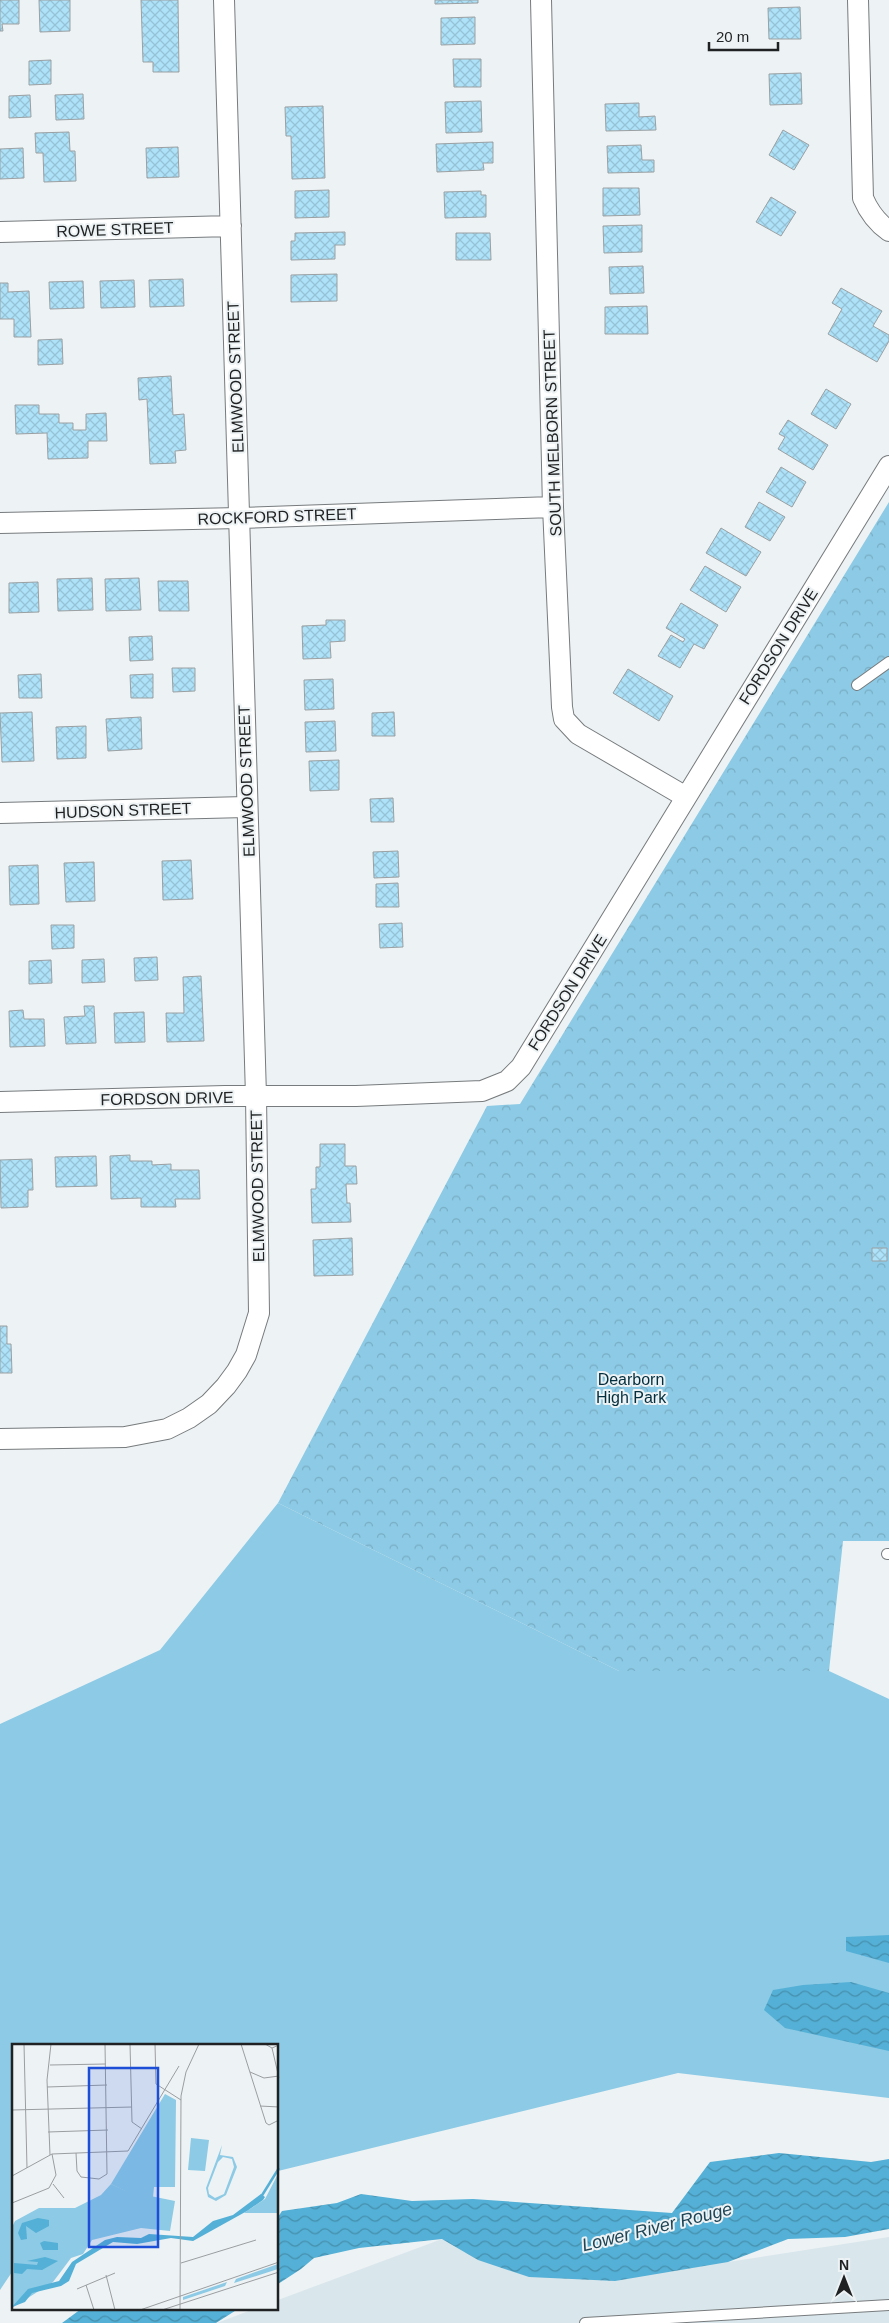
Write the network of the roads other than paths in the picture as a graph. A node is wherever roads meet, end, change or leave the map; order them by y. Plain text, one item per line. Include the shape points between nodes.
1 (224, 0) edge
2 (541, 0) edge
3 (858, 0) edge
4 (231, 226) junction
5 (889, 231) edge
6 (0, 232) edge
7 (889, 466) edge
8 (553, 507) junction
9 (240, 518) junction
10 (0, 523) edge
11 (889, 662) edge
12 (857, 685) dead end
13 (686, 797) junction
14 (246, 807) junction
15 (0, 813) edge
16 (256, 1096) junction
17 (0, 1102) edge
18 (0, 1439) edge
19 (889, 2306) edge
20 (586, 2323) edge

1 - 4 street, ELMWOOD STREET
2 - 8 street, SOUTH MELBORN STREET
3 - 5 street via 863,198 880,225
4 - 6 street, ROWE STREET
4 - 9 street, ELMWOOD STREET
7 - 13 street, FORDSON DRIVE
8 - 9 street, ROCKFORD STREET
8 - 13 street, SOUTH MELBORN STREET via 564,719 578,734
9 - 10 street, ROCKFORD STREET
9 - 14 street, ELMWOOD STREET
11 - 12 lane
13 - 16 street, FORDSON DRIVE via 521,1067 507,1080 482,1091
14 - 15 street, HUDSON STREET
14 - 16 street, ELMWOOD STREET
16 - 17 street, FORDSON DRIVE
16 - 18 street, ELMWOOD STREET via 259,1313 246,1355 226,1386 209,1404 167,1429 125,1438
19 - 20 lane

